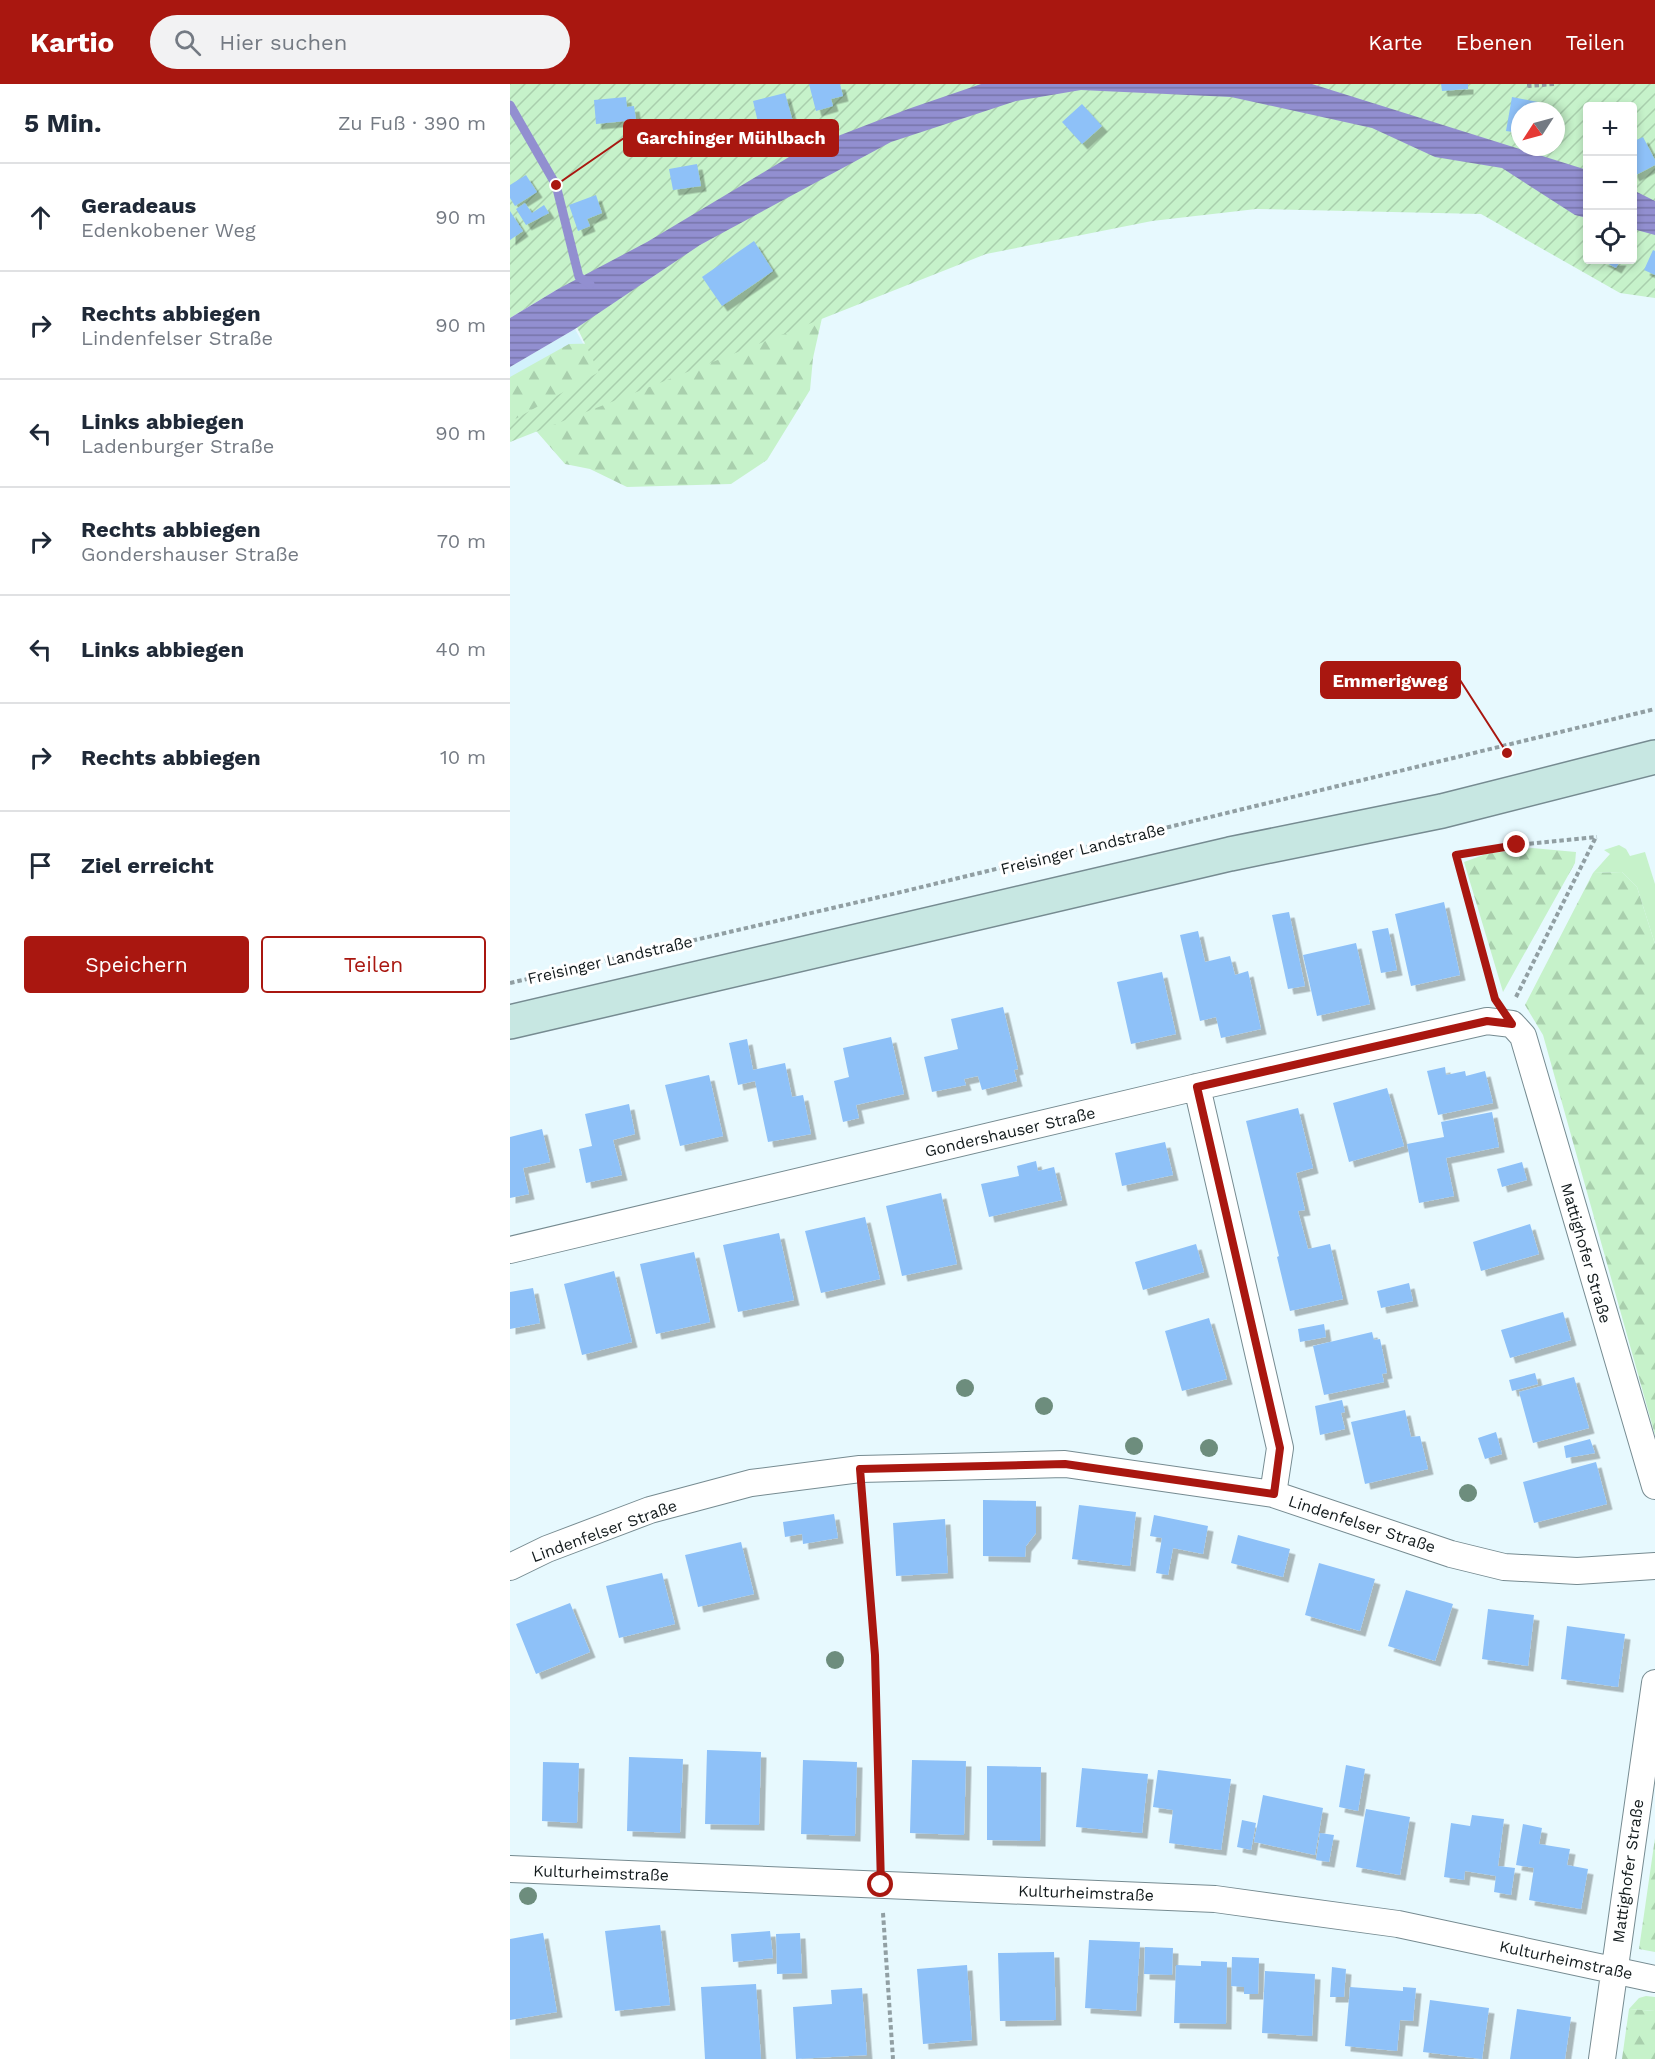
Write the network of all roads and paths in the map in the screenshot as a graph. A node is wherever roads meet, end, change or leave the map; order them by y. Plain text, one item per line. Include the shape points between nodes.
1 (1529, 84) edge
2 (1554, 84) edge
3 (1655, 709) edge
4 (1655, 757) edge
5 (510, 983) edge
6 (510, 1023) edge
7 (1512, 1024) junction
8 (1197, 1087) junction
9 (510, 1250) edge
10 (860, 1469) junction
11 (1655, 1486) edge
12 (1274, 1494) junction
13 (1655, 1566) edge
14 (510, 1568) edge
15 (1655, 1683) edge
16 (510, 1869) edge
17 (881, 1885) junction
18 (1614, 1970) junction
19 (1655, 1979) edge
20 (893, 2059) edge
21 (1602, 2059) edge

1 - 2 path
3 - 5 path, Freisinger Landstraße via 920,888
4 - 6 main road via 1442,811 1219,857
7 - 7 path via 1495,999 1456,855 1597,837 1513,1004
7 - 8 street, Gondershauser Straße via 1487,1021
7 - 11 street, Mattighofer Straße via 1523,1036
8 - 9 street, Gondershauser Straße
8 - 12 street via 1280,1448
10 - 12 street, Lindenfelser Straße via 1065,1464
10 - 14 street, Lindenfelser Straße via 751,1484 651,1510 547,1549
10 - 17 path via 875,1655
12 - 13 street, Lindenfelser Straße via 1451,1554 1504,1567 1577,1570
15 - 18 street, Mattighofer Straße
16 - 17 street, Kulturheimstraße
17 - 18 street, Kulturheimstraße via 1215,1899 1398,1924
17 - 20 path
18 - 19 street, Kulturheimstraße
18 - 21 street, Mattighofer Straße

